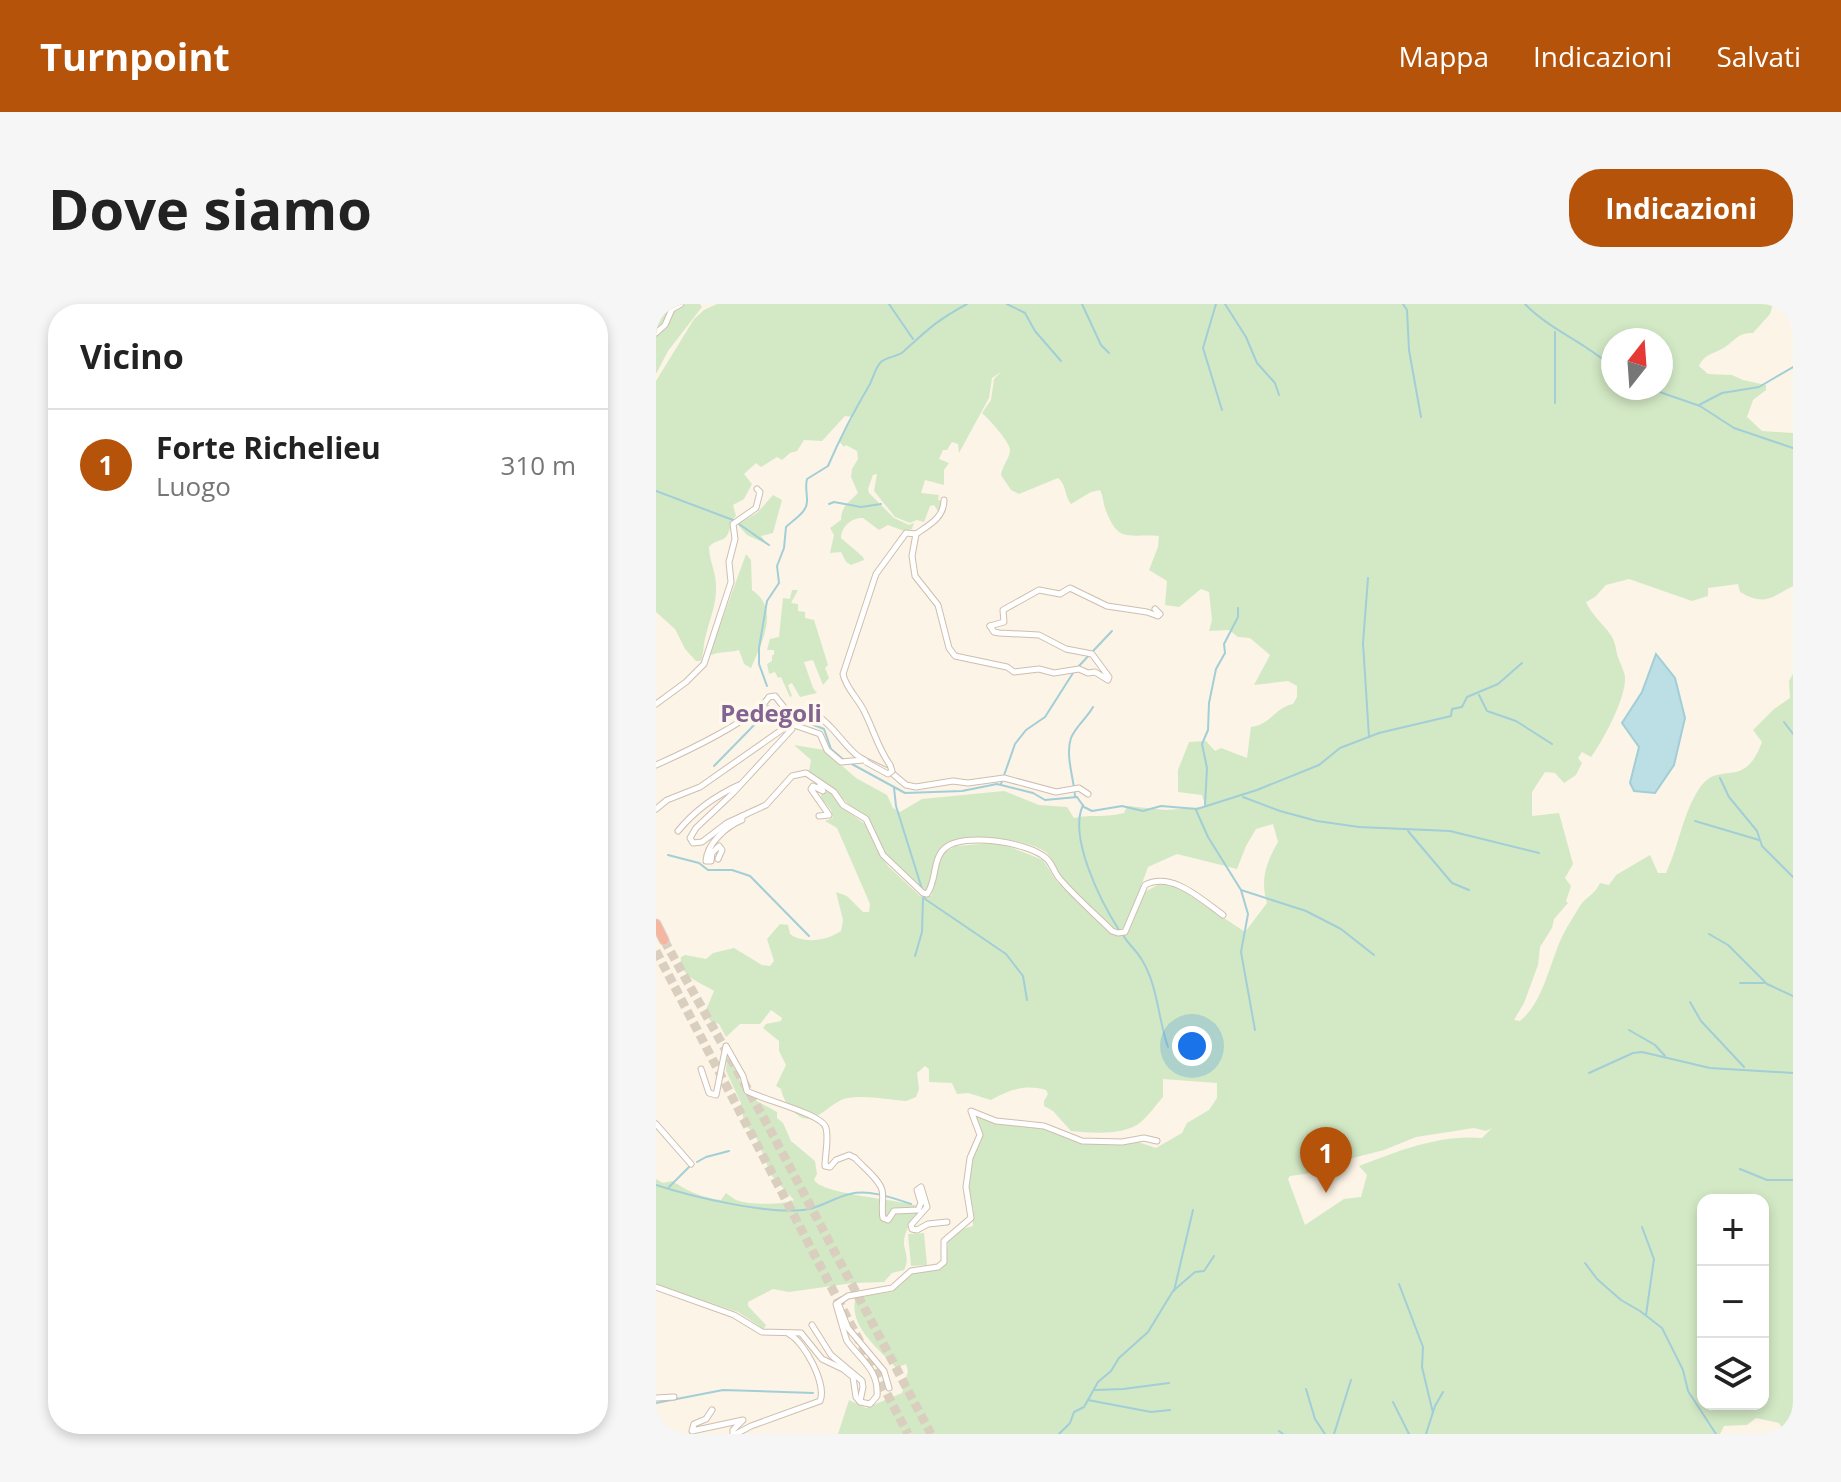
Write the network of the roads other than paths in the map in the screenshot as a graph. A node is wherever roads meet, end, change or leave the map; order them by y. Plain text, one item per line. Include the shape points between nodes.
1 (681, 304) edge
2 (656, 333) edge
3 (757, 489) dead end
4 (944, 500) dead end
5 (916, 534) junction
6 (1155, 609) dead end
7 (656, 704) edge
8 (792, 722) junction
9 (861, 760) junction
10 (656, 765) edge
11 (890, 770) junction
12 (813, 776) junction
13 (740, 785) junction
14 (1088, 794) dead end
15 (656, 809) edge
16 (742, 816) junction
17 (819, 816) dead end
18 (678, 831) dead end
19 (718, 859) dead end
20 (1223, 915) dead end
21 (656, 924) edge
22 (664, 940) dead end
23 (701, 1069) dead end
24 (656, 1124) edge
25 (1157, 1141) dead end
26 (691, 1164) dead end
27 (947, 1222) dead end
28 (656, 1287) edge
29 (837, 1303) junction
30 (812, 1325) dead end
31 (788, 1334) junction
32 (889, 1388) dead end
33 (656, 1396) edge
34 (674, 1397) dead end
35 (860, 1402) junction
36 (712, 1410) dead end
37 (734, 1434) edge

1 - 2 street
3 - 7 street via 755,510 733,524 731,582 704,664
4 - 5 street via 941,513
5 - 6 street via 915,576 938,605 953,655 962,659 1014,672 1079,669 1108,680 1092,654 1066,649 1039,635 994,632 990,626 1004,622 1003,610 1039,590 1060,594 1070,588 1107,606 1158,616
5 - 11 street via 899,539 876,574 844,670 845,682 865,711
8 - 9 street via 819,733 838,760
8 - 9 street via 798,713 808,713 828,722
8 - 10 street via 784,705 769,696 763,706 730,727
8 - 13 street
8 - 15 street via 720,774
9 - 11 street, bridge via 888,774
11 - 14 street via 916,787 1004,778 1056,792 1079,788
12 - 16 street via 797,773 766,805
12 - 17 street via 824,790 811,789 829,815
12 - 20 street via 866,819 883,855 923,893 931,889 944,849 954,843 997,840 1047,858 1058,877 1118,933 1125,932 1145,885 1152,881 1183,887
13 - 16 street via 690,838 695,844 702,842
13 - 18 street via 717,795
16 - 19 street via 707,852 710,862 720,847
21 - 22 highway
23 - 27 street via 709,1093 716,1095 726,1046 747,1091 824,1122 825,1166 844,1155 855,1158 880,1186 883,1218 888,1220 894,1211 918,1210 921,1187 927,1207 912,1229
24 - 26 street
25 - 29 street via 1082,1141 1044,1126 996,1121 972,1111 980,1135 966,1187 971,1218 944,1241 944,1262 911,1271 892,1288
28 - 31 street via 746,1320 762,1332
29 - 32 street via 848,1328 884,1371
29 - 35 street via 845,1337 878,1386 874,1403
30 - 35 street via 831,1355 862,1381
31 - 35 street via 801,1333 822,1359 853,1377
31 - 37 street via 805,1347 822,1384 820,1401
33 - 34 street
36 - 37 street via 692,1431 743,1420

